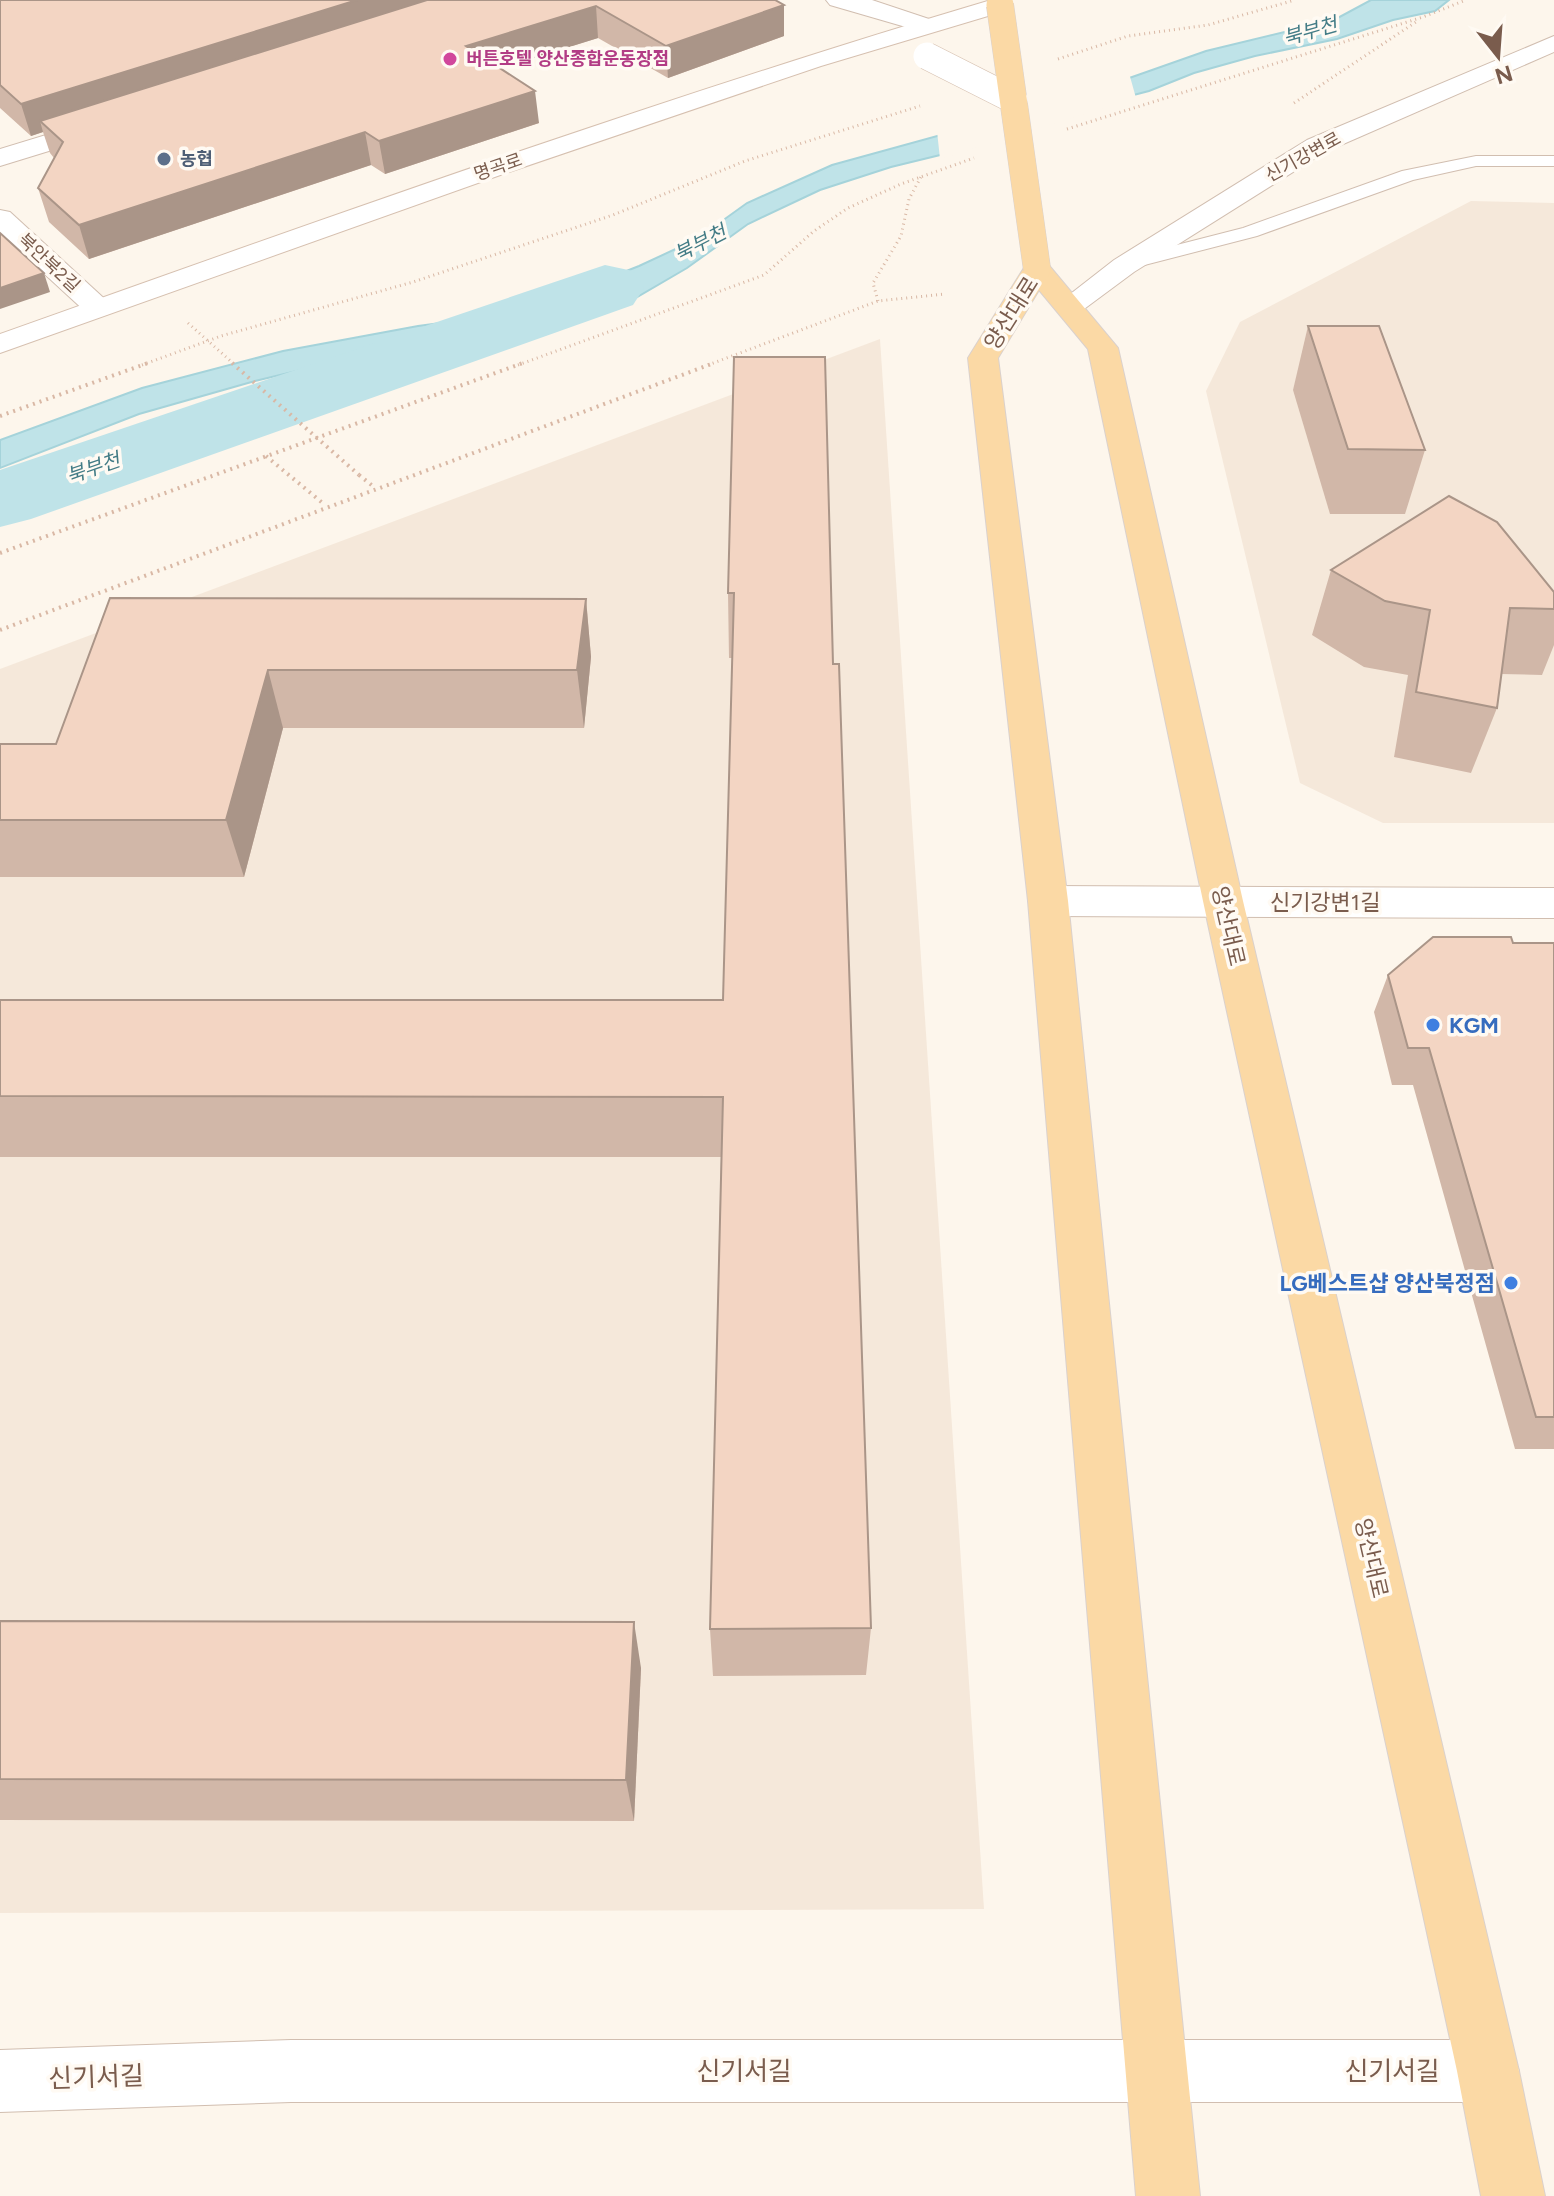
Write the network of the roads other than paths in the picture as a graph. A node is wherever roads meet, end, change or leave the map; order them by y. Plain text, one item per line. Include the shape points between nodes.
1 (838, 0) edge
2 (1000, 2) edge
3 (923, 25) junction
4 (1554, 43) edge
5 (812, 61) junction
6 (1014, 100) junction
7 (135, 115) edge
8 (0, 158) edge
9 (1554, 161) edge
10 (0, 218) edge
11 (1129, 263) junction
12 (1037, 269) junction
13 (1070, 306) junction
14 (98, 308) junction
15 (0, 344) edge
16 (1048, 901) junction
17 (1223, 901) junction
18 (1554, 903) edge
19 (1155, 2071) junction
20 (1488, 2071) junction
21 (0, 2081) edge
22 (1168, 2196) edge
23 (1513, 2196) edge

1 - 3 street
2 - 3 street, 명곡로
2 - 6 main road, bridge
3 - 5 street, 명곡로
4 - 11 street, 신기강변로 via 1316,146
5 - 6 street, bridge via 882,51 927,56
5 - 14 street, 명곡로
6 - 12 main road, bridge
7 - 8 street
9 - 11 lane via 1476,161 1408,175 1250,232
10 - 14 street, 북안북2길
11 - 13 street, 신기강변로
12 - 13 main road, 양산대로
12 - 16 main road, 양산대로 via 983,358
13 - 17 main road, 양산대로 via 1103,348
14 - 15 street, 명곡로
16 - 17 street, 신기강변1길
16 - 19 main road, 양산대로
17 - 18 street, 신기강변1길
17 - 20 main road, 양산대로
19 - 20 street, 신기서길
19 - 21 street, 신기서길 via 291,2071
19 - 22 main road, 양산대로
20 - 23 main road, 양산대로

